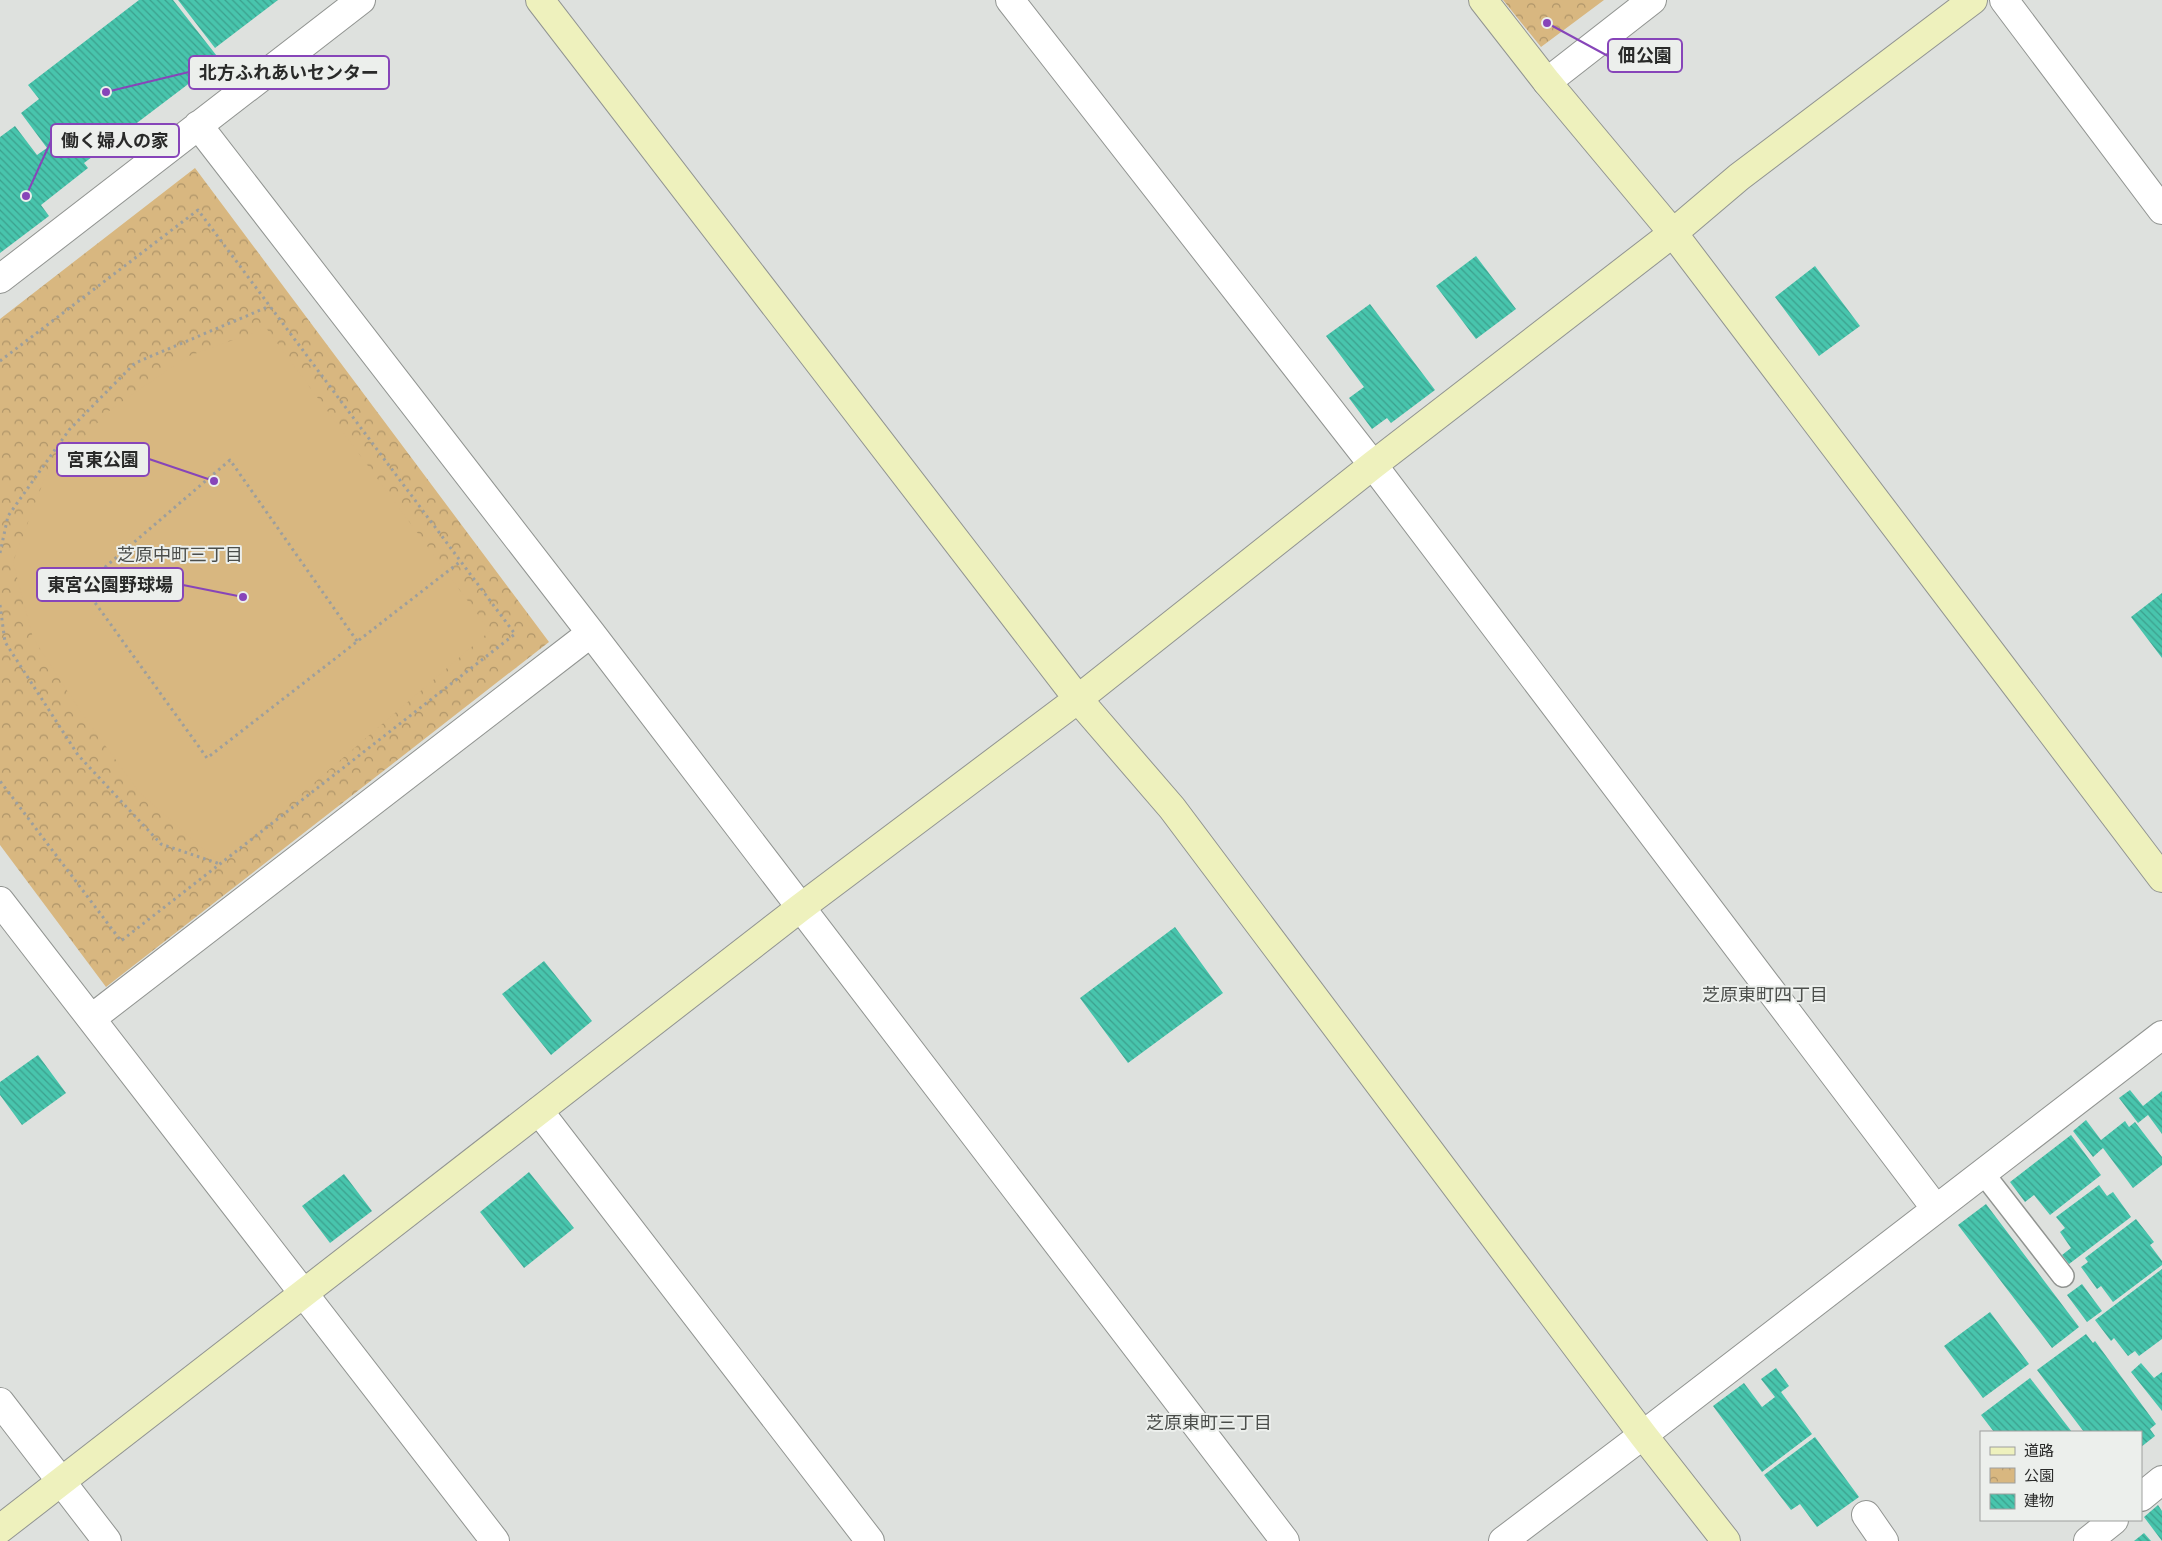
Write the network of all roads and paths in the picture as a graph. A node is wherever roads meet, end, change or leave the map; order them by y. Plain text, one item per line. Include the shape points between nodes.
1 (361, 0) edge
2 (540, 0) edge
3 (1010, 0) edge
4 (1484, 0) edge
5 (1652, 0) edge
6 (1973, 0) edge
7 (2004, 0) edge
8 (1547, 82) junction
9 (198, 125) junction
10 (2162, 210) edge
11 (1673, 233) junction
12 (0, 279) edge
13 (270, 306) junction
14 (0, 362) edge
15 (1373, 465) junction
16 (0, 553) edge
17 (461, 561) junction
18 (0, 605) edge
19 (592, 633) junction
20 (357, 641) junction
21 (1078, 699) junction
22 (0, 781) edge
23 (220, 864) junction
24 (2162, 878) edge
25 (0, 901) edge
26 (800, 908) junction
27 (92, 1018) junction
28 (2162, 1035) edge
29 (539, 1111) junction
30 (1983, 1173) junction
31 (1936, 1209) junction
32 (2063, 1276) dead end
33 (304, 1293) junction
34 (0, 1402) edge
35 (1643, 1435) junction
36 (2162, 1480) edge
37 (61, 1481) junction
38 (2142, 1497) edge
39 (1866, 1515) dead end
40 (2113, 1521) edge
41 (0, 1529) edge
42 (1512, 1538) edge
43 (107, 1541) edge
44 (495, 1541) edge
45 (870, 1541) edge
46 (1285, 1541) edge
47 (1726, 1541) edge
48 (1884, 1541) edge
49 (2088, 1541) edge

1 - 9 street
2 - 21 street
3 - 15 street
4 - 8 street
5 - 8 street
6 - 11 street via 1739,177
7 - 10 street
8 - 11 street
9 - 12 street
9 - 19 street
11 - 15 street
11 - 24 street
13 - 14 path via 198,210
13 - 16 path via 135,363 69,430 8,516
13 - 17 path
15 - 21 street
15 - 31 street
17 - 20 path
17 - 23 path via 515,634
18 - 23 path via 6,642 78,754 161,844
19 - 26 street
19 - 27 street
20 - 20 path via 206,758 83,586 230,460
21 - 26 street
21 - 35 street via 1172,808
22 - 23 path via 121,941
25 - 27 street
26 - 29 street
26 - 46 street
27 - 33 street
28 - 30 street
29 - 33 street
29 - 45 street
30 - 31 street
30 - 32 lane
31 - 35 street
33 - 37 street
33 - 44 street
34 - 37 street
35 - 42 street
35 - 47 street
36 - 38 street
37 - 41 street
37 - 43 street
39 - 48 street
40 - 49 street

